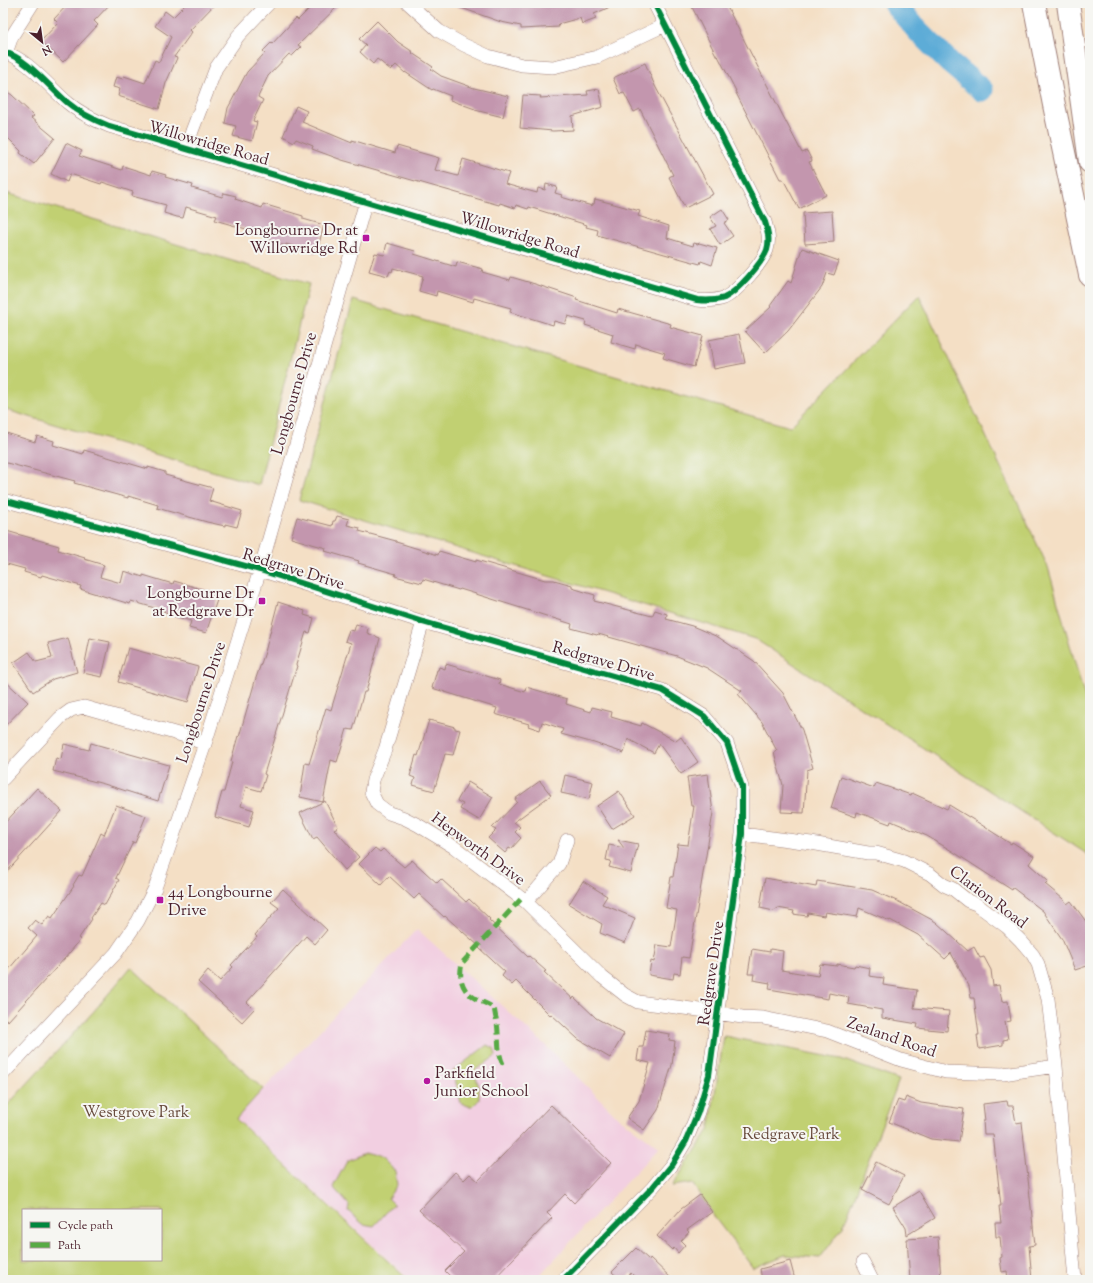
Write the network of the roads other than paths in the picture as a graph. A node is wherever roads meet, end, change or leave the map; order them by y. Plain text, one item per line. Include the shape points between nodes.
1 (33, 3) edge
2 (269, 3) edge
3 (408, 3) edge
4 (654, 3) edge
5 (1034, 3) edge
6 (1068, 3) edge
7 (665, 25) junction
8 (5, 52) edge
9 (186, 148) junction
10 (1090, 162) edge
11 (366, 202) junction
12 (1090, 275) edge
13 (3, 500) edge
14 (260, 570) junction
15 (423, 622) junction
16 (205, 744) junction
17 (3, 779) edge
18 (742, 834) junction
19 (567, 840) dead end
20 (526, 902) junction
21 (718, 1013) junction
22 (1056, 1066) junction
23 (3, 1074) edge
24 (863, 1262) dead end
25 (570, 1278) edge
26 (872, 1280) edge
27 (1075, 1280) edge

1 - 8 street
2 - 9 street, Willowridge Road via 238,36 216,68
3 - 7 street via 439,31 458,42 488,56 522,65 554,66 597,56
4 - 7 street, Willowridge Road
5 - 12 highway
6 - 10 highway
7 - 11 street, Willowridge Road via 765,222 769,236 762,260 735,291 725,297 712,301 697,300
8 - 9 street, Willowridge Road via 25,64 87,117 108,126
9 - 11 street, Willowridge Road
11 - 14 street, Longbourne Drive
13 - 14 street, Redgrave Drive
14 - 15 street, Redgrave Drive
14 - 16 street, Longbourne Drive
15 - 18 street, Redgrave Drive via 662,690 704,716 727,743 742,787
15 - 20 street, Hepworth Drive via 371,792 377,804 389,813 418,825 454,847
16 - 17 street via 84,707 71,710 60,718
16 - 23 street, Longbourne Drive via 155,888 138,921 116,953
18 - 21 street, Redgrave Drive
18 - 22 street, Clarion Road via 876,853 904,862 930,874 1007,926 1038,964 1048,999
19 - 20 street via 559,864
20 - 21 street, Hepworth Drive via 602,977 625,995 638,1002
21 - 22 street, Zealand Road via 763,1018 827,1031 901,1060 946,1072 1002,1074
21 - 25 street, Redgrave Drive via 709,1075 686,1141 672,1164 653,1187
22 - 27 street, Clarion Road
24 - 26 street

